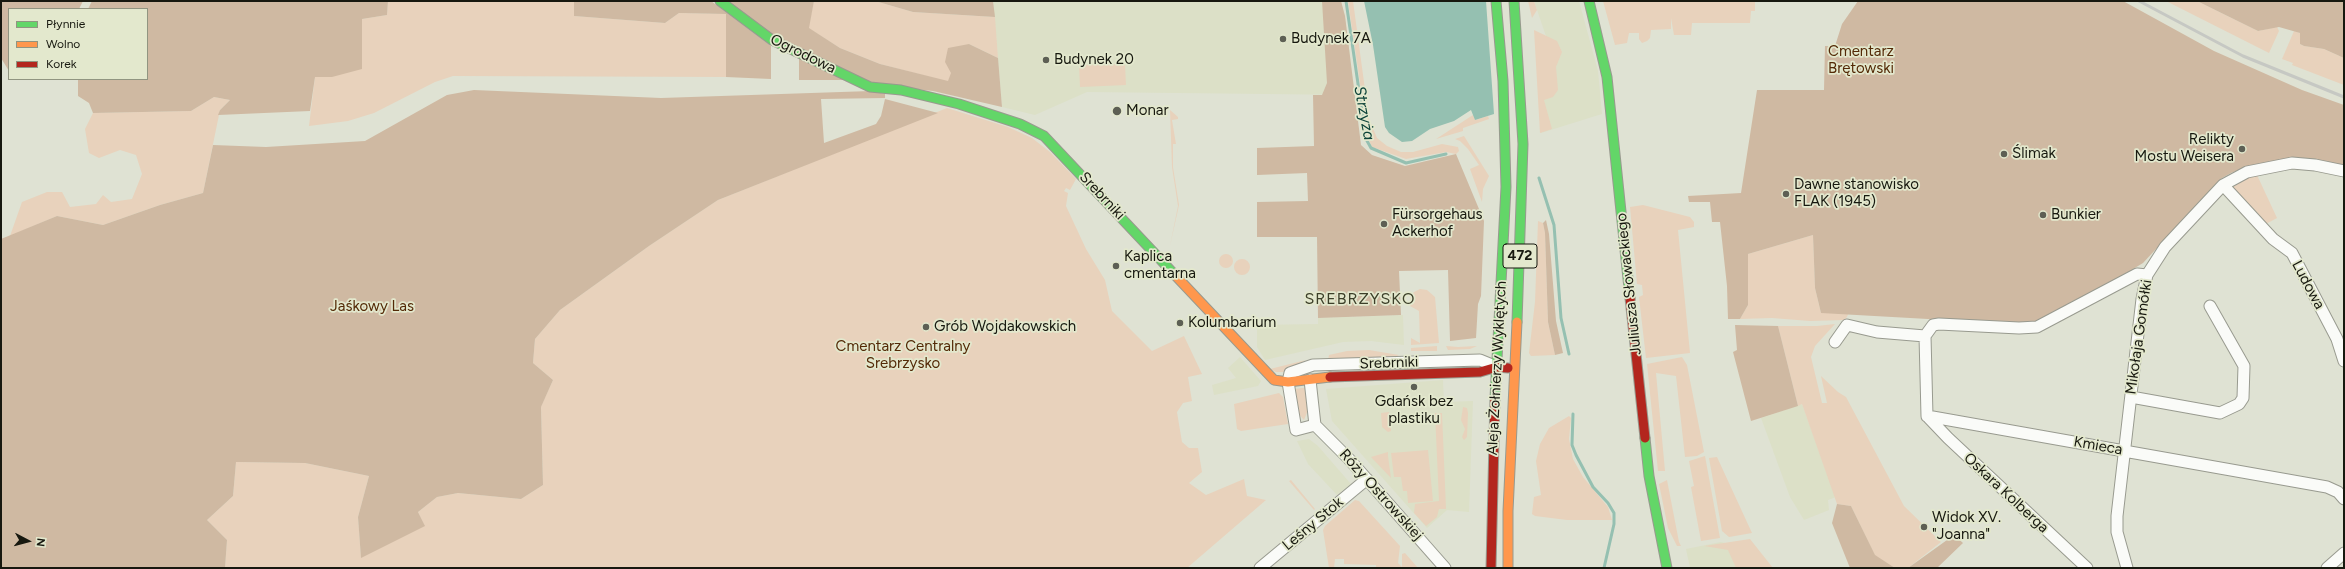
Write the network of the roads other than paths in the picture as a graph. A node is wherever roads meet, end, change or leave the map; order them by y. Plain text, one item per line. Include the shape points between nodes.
1 (720, 1) edge
2 (1496, 1) edge
3 (1514, 1) edge
4 (1589, 1) edge
5 (870, 87) joint
6 (2344, 171) edge
7 (2223, 185) junction
8 (2147, 275) junction
9 (2210, 306) dead end
10 (1925, 336) junction
11 (1835, 342) dead end
12 (2344, 361) edge
13 (1408, 363) junction
14 (1498, 367) junction
15 (1514, 368) junction
16 (1408, 374) junction
17 (1310, 380) junction
18 (1288, 382) junction
19 (2131, 397) junction
20 (1927, 416) junction
21 (1315, 425) junction
22 (2124, 451) junction
23 (1367, 479) junction
24 (2342, 492) edge
25 (2344, 553) edge
26 (1260, 568) edge
27 (1445, 568) edge
28 (1491, 568) edge
29 (1508, 568) edge
30 (1667, 568) edge
31 (2087, 568) edge
32 (2127, 568) edge
33 (2327, 568) edge

1 - 5 street, Ogrodowa via 772,40
2 - 14 street, Aleja Żołnierzy Wyklętych / 472 via 1503,81 1506,187
3 - 15 street, Aleja Żołnierzy Wyklętych / 472 via 1523,144
4 - 30 street, Juliusza Słowackiego via 1607,77 1649,476
5 - 18 street, Srebrniki via 901,90 959,104 1020,124 1044,136 1268,374 1274,380
6 - 7 street, Mikołaja Gomółki via 2292,163 2247,172
7 - 8 street, Mikołaja Gomółki via 2165,247
7 - 12 street, Ludowa via 2273,239 2292,253 2337,339
8 - 10 street via 2137,274 2037,327 1939,324 1933,325
8 - 19 street, Mikołaja Gomółki
9 - 19 street via 2244,366 2243,398 2239,404 2220,413
10 - 11 street via 1877,332 1847,325
10 - 20 street
13 - 14 street, Srebrniki via 1480,360
13 - 16 street
13 - 18 street, Srebrniki via 1313,365 1290,373
14 - 15 street, Srebrniki
14 - 16 street, Srebrniki via 1480,372
14 - 28 street, Aleja Żołnierzy Wyklętych / 472 via 1493,439
15 - 29 street, Aleja Żołnierzy Wyklętych / 472
16 - 17 street, Srebrniki
17 - 18 street, Srebrniki
17 - 21 street
18 - 21 street via 1296,430
19 - 22 street, Mikołaja Gomółki
20 - 22 street, Kmieca
20 - 31 street, Oskara Kolberga
21 - 23 street, Róży Ostrowskiej
22 - 24 street, Kmieca via 2327,487
22 - 32 street via 2116,516 2117,532
23 - 26 street, Leśny Stok
23 - 27 street, Róży Ostrowskiej
25 - 33 street

